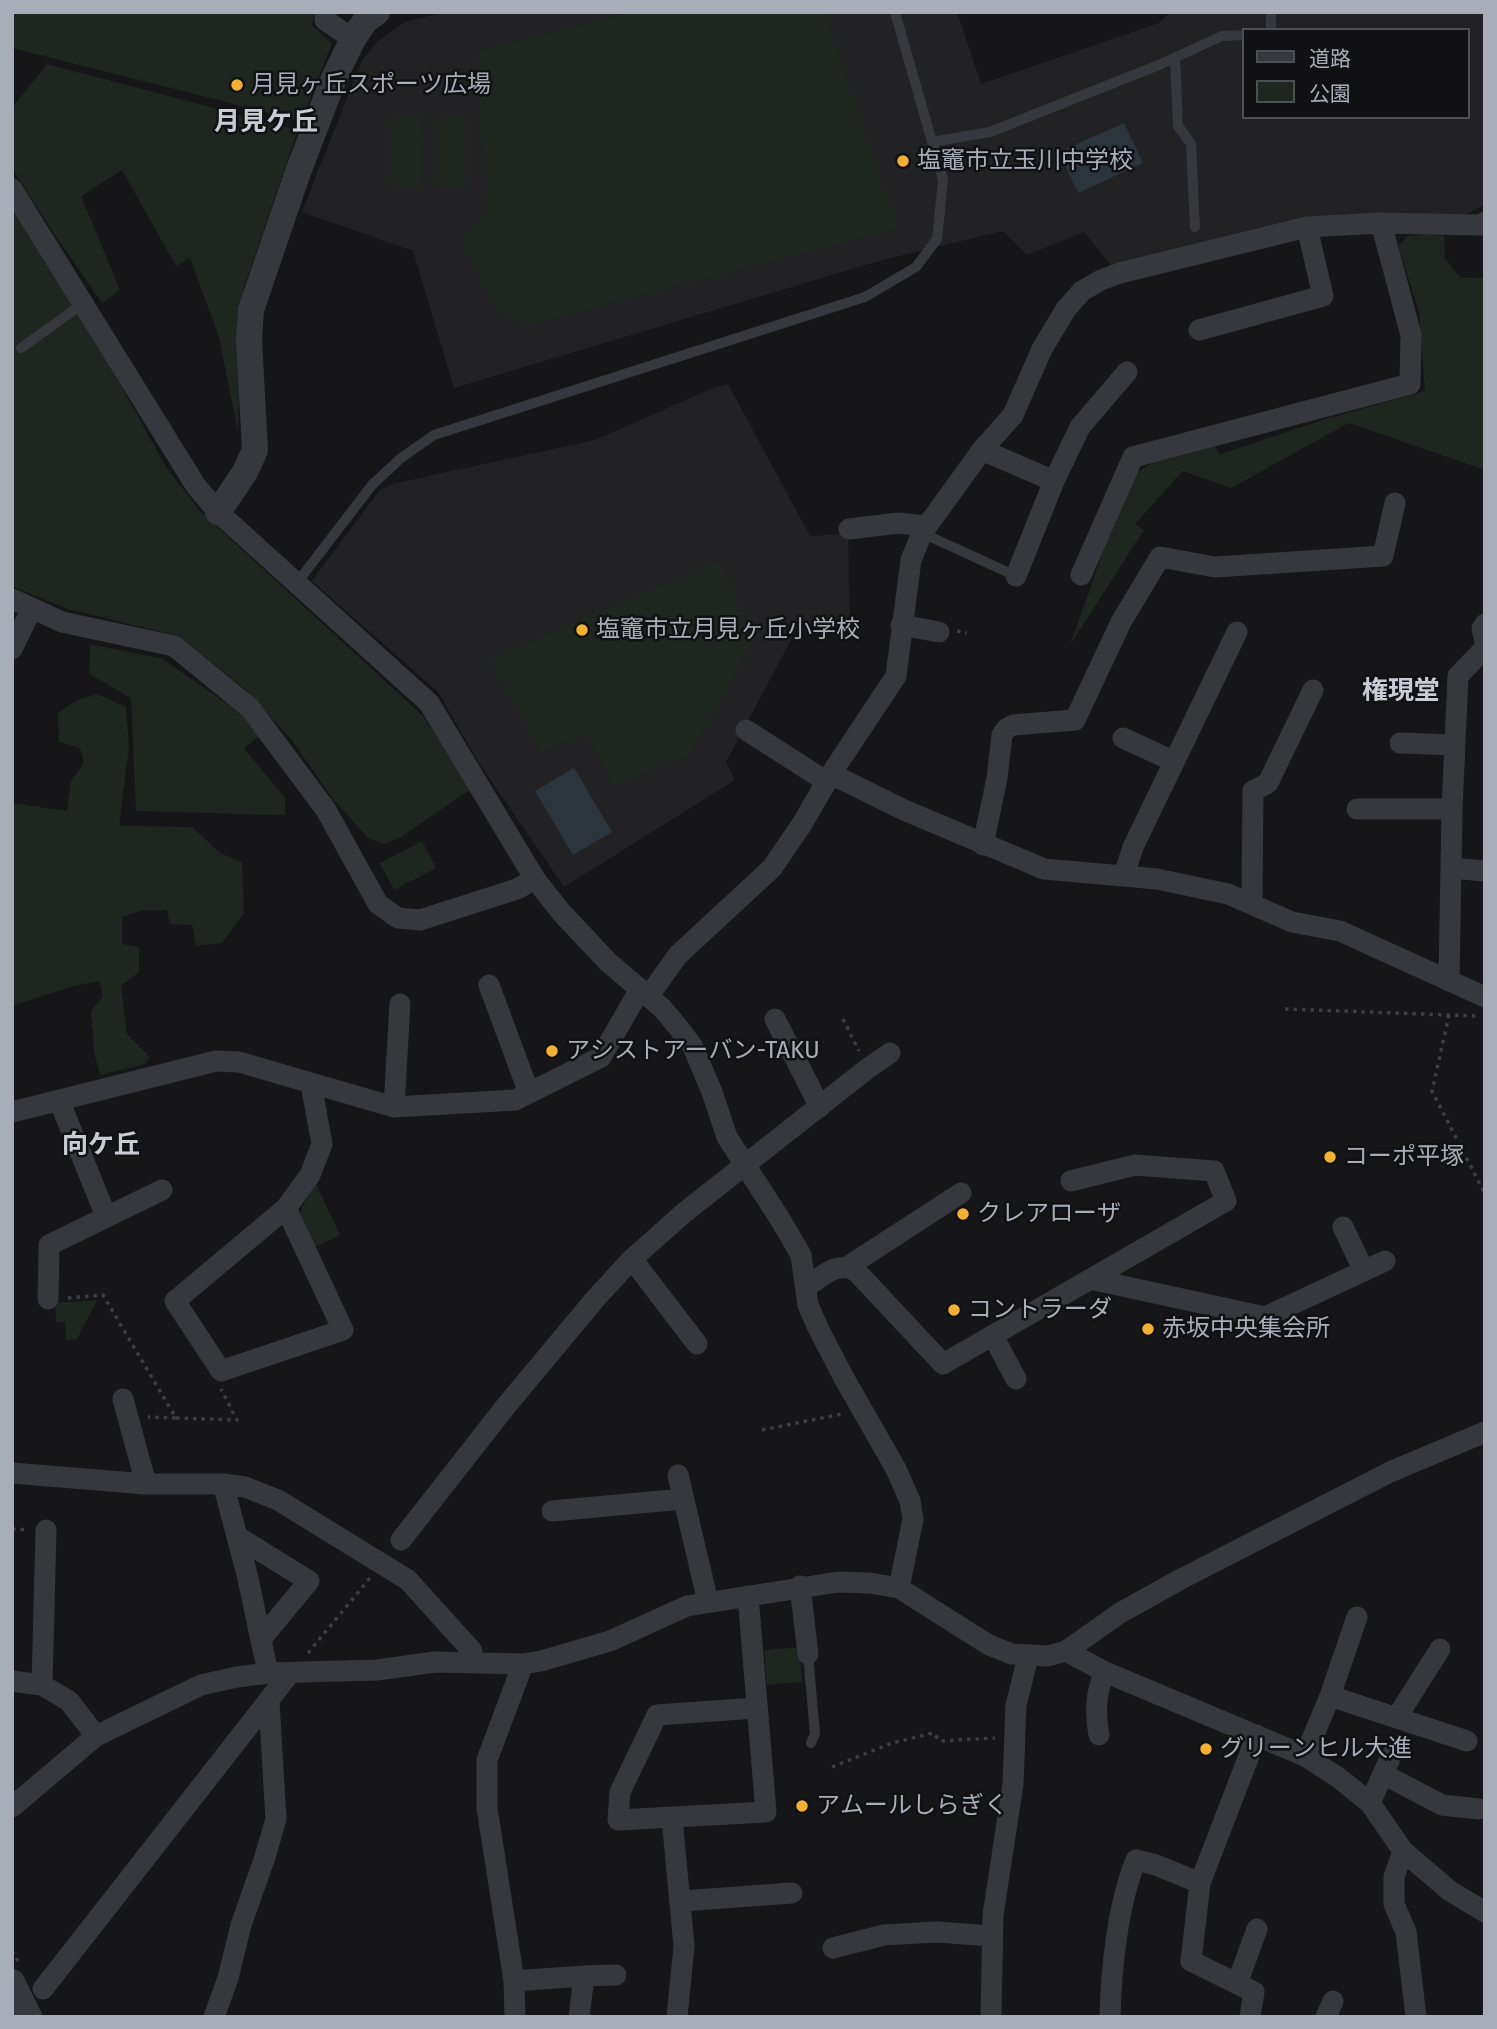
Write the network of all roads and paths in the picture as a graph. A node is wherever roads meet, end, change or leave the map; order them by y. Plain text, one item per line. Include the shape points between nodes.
1 (327, 12) edge
2 (377, 12) edge
3 (895, 12) edge
4 (1242, 35) edge
5 (353, 38) junction
6 (1175, 58) junction
7 (932, 142) junction
8 (12, 189) edge
9 (1485, 222) edge
10 (1381, 223) junction
11 (1195, 227) dead end
12 (1307, 227) junction
13 (84, 303) junction
14 (1199, 330) dead end
15 (21, 348) dead end
16 (1127, 372) dead end
17 (982, 450) junction
18 (1054, 481) junction
19 (1395, 503) dead end
20 (218, 512) junction
21 (849, 529) dead end
22 (924, 530) junction
23 (1081, 575) dead end
24 (1016, 576) joint
25 (296, 584) junction
26 (22, 604) edge
27 (1485, 624) edge
28 (901, 625) junction
29 (939, 632) dead end
30 (1237, 632) dead end
31 (1485, 641) edge
32 (1485, 648) edge
33 (12, 649) edge
34 (1313, 690) dead end
35 (746, 730) dead end
36 (1123, 738) dead end
37 (1400, 743) dead end
38 (1455, 745) junction
39 (1173, 761) junction
40 (829, 778) junction
41 (1357, 809) dead end
42 (1452, 809) junction
43 (983, 845) junction
44 (1451, 868) junction
45 (1485, 870) edge
46 (1124, 875) junction
47 (535, 879) junction
48 (1252, 903) junction
49 (1449, 981) junction
50 (489, 985) dead end
51 (644, 994) junction
52 (1485, 996) edge
53 (400, 1004) dead end
54 (1285, 1009) dead end
55 (1449, 1015) junction
56 (1485, 1017) edge
57 (775, 1019) dead end
58 (844, 1019) dead end
59 (890, 1053) dead end
60 (867, 1069) junction
61 (311, 1084) junction
62 (529, 1093) junction
63 (59, 1100) junction
64 (394, 1107) junction
65 (820, 1107) junction
66 (12, 1112) edge
67 (744, 1165) junction
68 (1071, 1181) dead end
69 (162, 1190) dead end
70 (961, 1193) dead end
71 (1485, 1194) edge
72 (286, 1208) junction
73 (106, 1216) junction
74 (1343, 1227) dead end
75 (632, 1259) junction
76 (1385, 1261) dead end
77 (847, 1267) junction
78 (1364, 1271) junction
79 (1090, 1279) junction
80 (806, 1287) junction
81 (48, 1299) joint
82 (993, 1335) junction
83 (697, 1344) dead end
84 (220, 1371) junction
85 (1016, 1379) dead end
86 (125, 1408) joint
87 (862, 1410) junction
88 (176, 1418) junction
89 (762, 1430) dead end
90 (1485, 1432) edge
91 (12, 1473) edge
92 (678, 1475) dead end
93 (146, 1484) junction
94 (223, 1484) junction
95 (683, 1499) junction
96 (552, 1511) dead end
97 (46, 1530) dead end
98 (238, 1537) junction
99 (401, 1540) dead end
100 (382, 1564) junction
101 (800, 1586) junction
102 (899, 1588) junction
103 (748, 1596) junction
104 (708, 1602) junction
105 (1357, 1617) dead end
106 (261, 1639) junction
107 (1440, 1649) dead end
108 (1066, 1651) junction
109 (808, 1654) joint
110 (1028, 1657) junction
111 (472, 1661) junction
112 (523, 1664) junction
113 (1105, 1672) junction
114 (268, 1673) junction
115 (290, 1673) junction
116 (12, 1681) edge
117 (41, 1685) junction
118 (1330, 1696) junction
119 (269, 1702) junction
120 (756, 1708) junction
121 (1397, 1717) junction
122 (1099, 1735) dead end
123 (1257, 1735) junction
124 (96, 1736) junction
125 (1014, 1736) junction
126 (1467, 1741) dead end
127 (811, 1743) dead end
128 (1305, 1756) junction
129 (832, 1767) dead end
130 (1370, 1803) junction
131 (12, 1807) edge
132 (1479, 1809) dead end
133 (672, 1818) junction
134 (1403, 1851) junction
135 (1200, 1883) junction
136 (792, 1893) dead end
137 (682, 1901) junction
138 (1485, 1912) edge
139 (1257, 1929) dead end
140 (992, 1936) junction
141 (833, 1948) dead end
142 (616, 1975) dead end
143 (584, 1976) junction
144 (514, 1981) junction
145 (12, 1982) edge
146 (1237, 1984) junction
147 (43, 1989) dead end
148 (26, 2015) edge
149 (214, 2017) edge
150 (515, 2017) edge
151 (579, 2017) edge
152 (677, 2017) edge
153 (991, 2017) edge
154 (1110, 2017) edge
155 (1250, 2017) edge
156 (1416, 2017) edge

1 - 5 street via 325,20
2 - 5 street
3 - 7 lane
4 - 6 lane via 1222,36
5 - 20 street via 317,119 251,310 255,450
6 - 7 lane via 990,132
6 - 11 lane via 1178,126 1191,144
7 - 25 lane via 943,180 937,239 916,267 865,296 434,435 372,485
8 - 13 street
9 - 10 street
10 - 12 street
10 - 23 street via 1411,335 1410,384 1133,457
12 - 14 street via 1323,296
12 - 17 street via 1120,273 1082,291 1042,349 1013,415
13 - 15 lane
13 - 20 street via 195,486
16 - 18 street via 1080,426
17 - 18 street
17 - 22 street
18 - 24 street
19 - 43 street via 1383,556 1215,567 1160,557 1121,622 1075,720 1013,725 1002,735
20 - 25 street
21 - 22 street via 900,523
22 - 24 lane
22 - 28 street via 911,561
25 - 47 street via 429,703
26 - 33 street
26 - 47 street via 62,622 174,646 250,708 326,810 378,904 398,918 420,920
27 - 31 street
28 - 29 street
28 - 40 street via 896,676
30 - 39 street
32 - 38 street via 1458,676
34 - 48 street via 1269,783 1253,791
35 - 40 street
36 - 39 street
37 - 38 street
38 - 42 street
39 - 46 street
40 - 43 street
40 - 51 street via 772,868 697,936
41 - 42 street
42 - 44 street
43 - 46 street via 1044,869
44 - 45 street
44 - 49 street
46 - 48 street via 1199,887
47 - 51 street via 589,942
48 - 49 street via 1292,922 1340,931
49 - 52 street
50 - 62 street
51 - 62 street via 601,1057
51 - 67 street via 662,1007 693,1047 727,1137
53 - 64 street
54 - 55 path
55 - 56 path
55 - 71 path via 1432,1091
57 - 65 street
58 - 60 path
59 - 60 street
60 - 65 street
61 - 63 street via 240,1062 216,1061
61 - 64 street
61 - 72 street via 322,1144 310,1175
62 - 64 street via 515,1100
63 - 66 street
63 - 73 street
65 - 67 street
67 - 75 street
67 - 80 street via 801,1255
68 - 79 street via 1135,1164 1214,1171 1226,1201
69 - 73 street
70 - 77 street
72 - 84 street via 174,1301
72 - 84 street via 343,1330
73 - 81 street via 49,1245
74 - 78 street
75 - 83 street
75 - 99 street via 514,1396
76 - 78 street
77 - 80 street via 836,1267
77 - 82 street via 856,1271 943,1364
78 - 79 street via 1265,1318
79 - 82 street
80 - 87 street via 808,1305
81 - 88 path via 103,1295
82 - 85 street
84 - 88 path via 218,1383 237,1420
86 - 88 path
86 - 93 street
87 - 89 path
87 - 102 street via 910,1501 913,1519
90 - 108 street via 1390,1472 1181,1579 1120,1613
91 - 93 street
92 - 95 street
93 - 94 street
94 - 98 street
94 - 100 street via 278,1500
95 - 96 street
95 - 104 street
97 - 117 street
98 - 106 street
98 - 106 street via 309,1581
100 - 111 street via 408,1580 472,1651
100 - 115 path
101 - 102 street via 849,1582
101 - 103 street
101 - 109 street
102 - 110 street via 989,1645
103 - 104 street
103 - 120 street
104 - 112 street via 688,1606 610,1642
105 - 118 street
106 - 114 street
107 - 121 street
108 - 110 street
108 - 113 street
109 - 127 lane via 816,1734
110 - 125 street
111 - 112 street
111 - 115 street
112 - 144 street via 487,1760 487,1808
113 - 122 street via 1095,1712
113 - 123 street
114 - 115 street
114 - 124 street via 201,1685
115 - 119 street
116 - 117 street
117 - 124 street via 69,1701
118 - 121 street
118 - 128 street
119 - 147 street
119 - 149 street via 276,1819
120 - 133 street via 766,1812
120 - 133 street via 656,1715 620,1792 618,1820
121 - 126 street
123 - 128 street
123 - 135 street
124 - 131 street
125 - 129 path via 940,1741 933,1733 892,1743
125 - 140 street via 1013,1784
128 - 130 street
130 - 132 street via 1387,1765 1442,1805
130 - 134 street
133 - 137 street
134 - 138 street via 1450,1891
134 - 156 street via 1394,1877 1394,1904 1406,1932
135 - 146 street via 1191,1961
135 - 154 street via 1136,1860 1119,1931
136 - 137 street
137 - 152 street via 684,1946
139 - 146 street
140 - 141 street via 884,1935
140 - 153 street
142 - 143 street
143 - 144 street
143 - 151 street
144 - 150 street
145 - 148 street
146 - 155 street via 1254,1992

